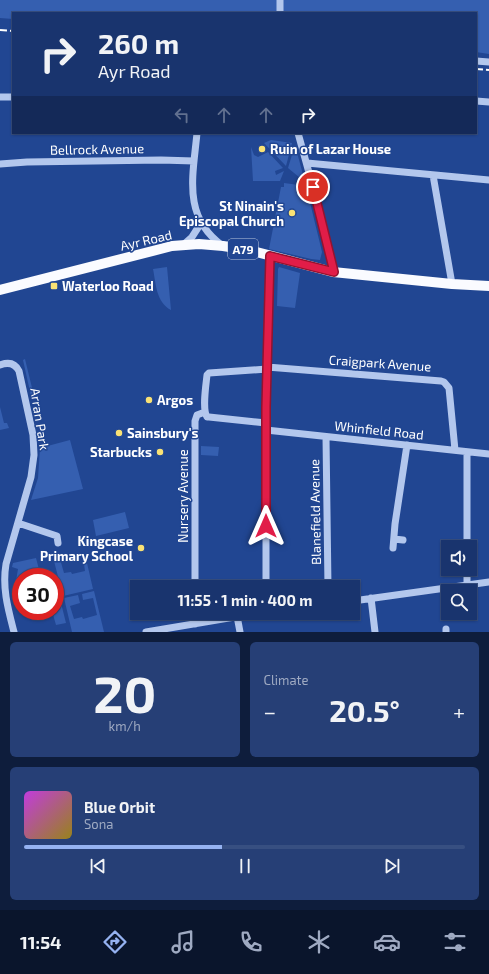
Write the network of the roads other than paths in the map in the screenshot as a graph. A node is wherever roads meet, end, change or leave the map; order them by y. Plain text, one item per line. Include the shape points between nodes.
1 (280, 0) edge
2 (280, 12) edge
3 (477, 60) edge
4 (489, 62) edge
5 (0, 97) edge
6 (12, 97) edge
7 (477, 102) edge
8 (489, 102) edge
9 (197, 134) edge
10 (298, 134) edge
11 (194, 161) junction
12 (307, 163) junction
13 (0, 164) edge
14 (433, 175) junction
15 (489, 180) edge
16 (201, 223) junction
17 (183, 245) junction
18 (223, 246) junction
19 (270, 256) junction
20 (334, 272) junction
21 (452, 284) junction
22 (489, 286) edge
23 (0, 290) edge
24 (0, 365) edge
25 (267, 368) junction
26 (205, 412) junction
27 (266, 426) junction
28 (326, 437) junction
29 (407, 445) junction
30 (455, 450) junction
31 (467, 452) junction
32 (489, 454) edge
33 (18, 523) junction
34 (394, 539) junction
35 (403, 540) dead end
36 (467, 540) edge
37 (58, 543) dead end
38 (393, 548) dead end
39 (195, 580) edge
40 (266, 580) edge
41 (328, 580) edge
42 (489, 582) edge
43 (474, 584) edge
44 (441, 589) edge
45 (371, 598) junction
46 (360, 600) edge
47 (195, 620) edge
48 (216, 620) edge
49 (238, 620) edge
50 (195, 624) junction
51 (14, 632) edge
52 (146, 632) edge
53 (240, 632) edge
54 (375, 632) edge

1 - 2 street
3 - 4 street
5 - 6 street
7 - 8 street
9 - 11 street
10 - 12 street
11 - 13 street, Bellrock Avenue
11 - 16 street via 192,198
12 - 14 street
12 - 20 street
14 - 15 street
14 - 21 street
16 - 17 street
16 - 18 street
17 - 18 main road, Ayr Road / A79
17 - 23 main road, Ayr Road / A79
18 - 19 main road, Ayr Road / A79
19 - 20 main road, Ayr Road / A79
19 - 25 street
20 - 21 main road, Ayr Road / A79
21 - 22 main road, Ayr Road / A79
24 - 33 street, Arran Park via 11,364 18,369 34,440 33,466
25 - 26 street, Craigpark Avenue via 207,375
25 - 27 street
25 - 30 street, Craigpark Avenue via 444,382 449,388
26 - 27 street, Whinfield Road via 209,417
26 - 39 street, Nursery Avenue via 197,415 195,421
27 - 28 street, Whinfield Road
27 - 40 street
28 - 29 street, Whinfield Road
28 - 41 street, Blanefield Avenue
29 - 30 street, Whinfield Road
29 - 34 street via 394,524
30 - 31 street, Whinfield Road
31 - 32 street, Whinfield Road
31 - 36 street
33 - 37 street via 57,536
33 - 51 street, Arran Park via 4,579
34 - 35 street
34 - 38 street
42 - 43 street
44 - 45 street
45 - 46 street
45 - 54 street
47 - 50 street
48 - 50 street
49 - 53 street
50 - 52 street

